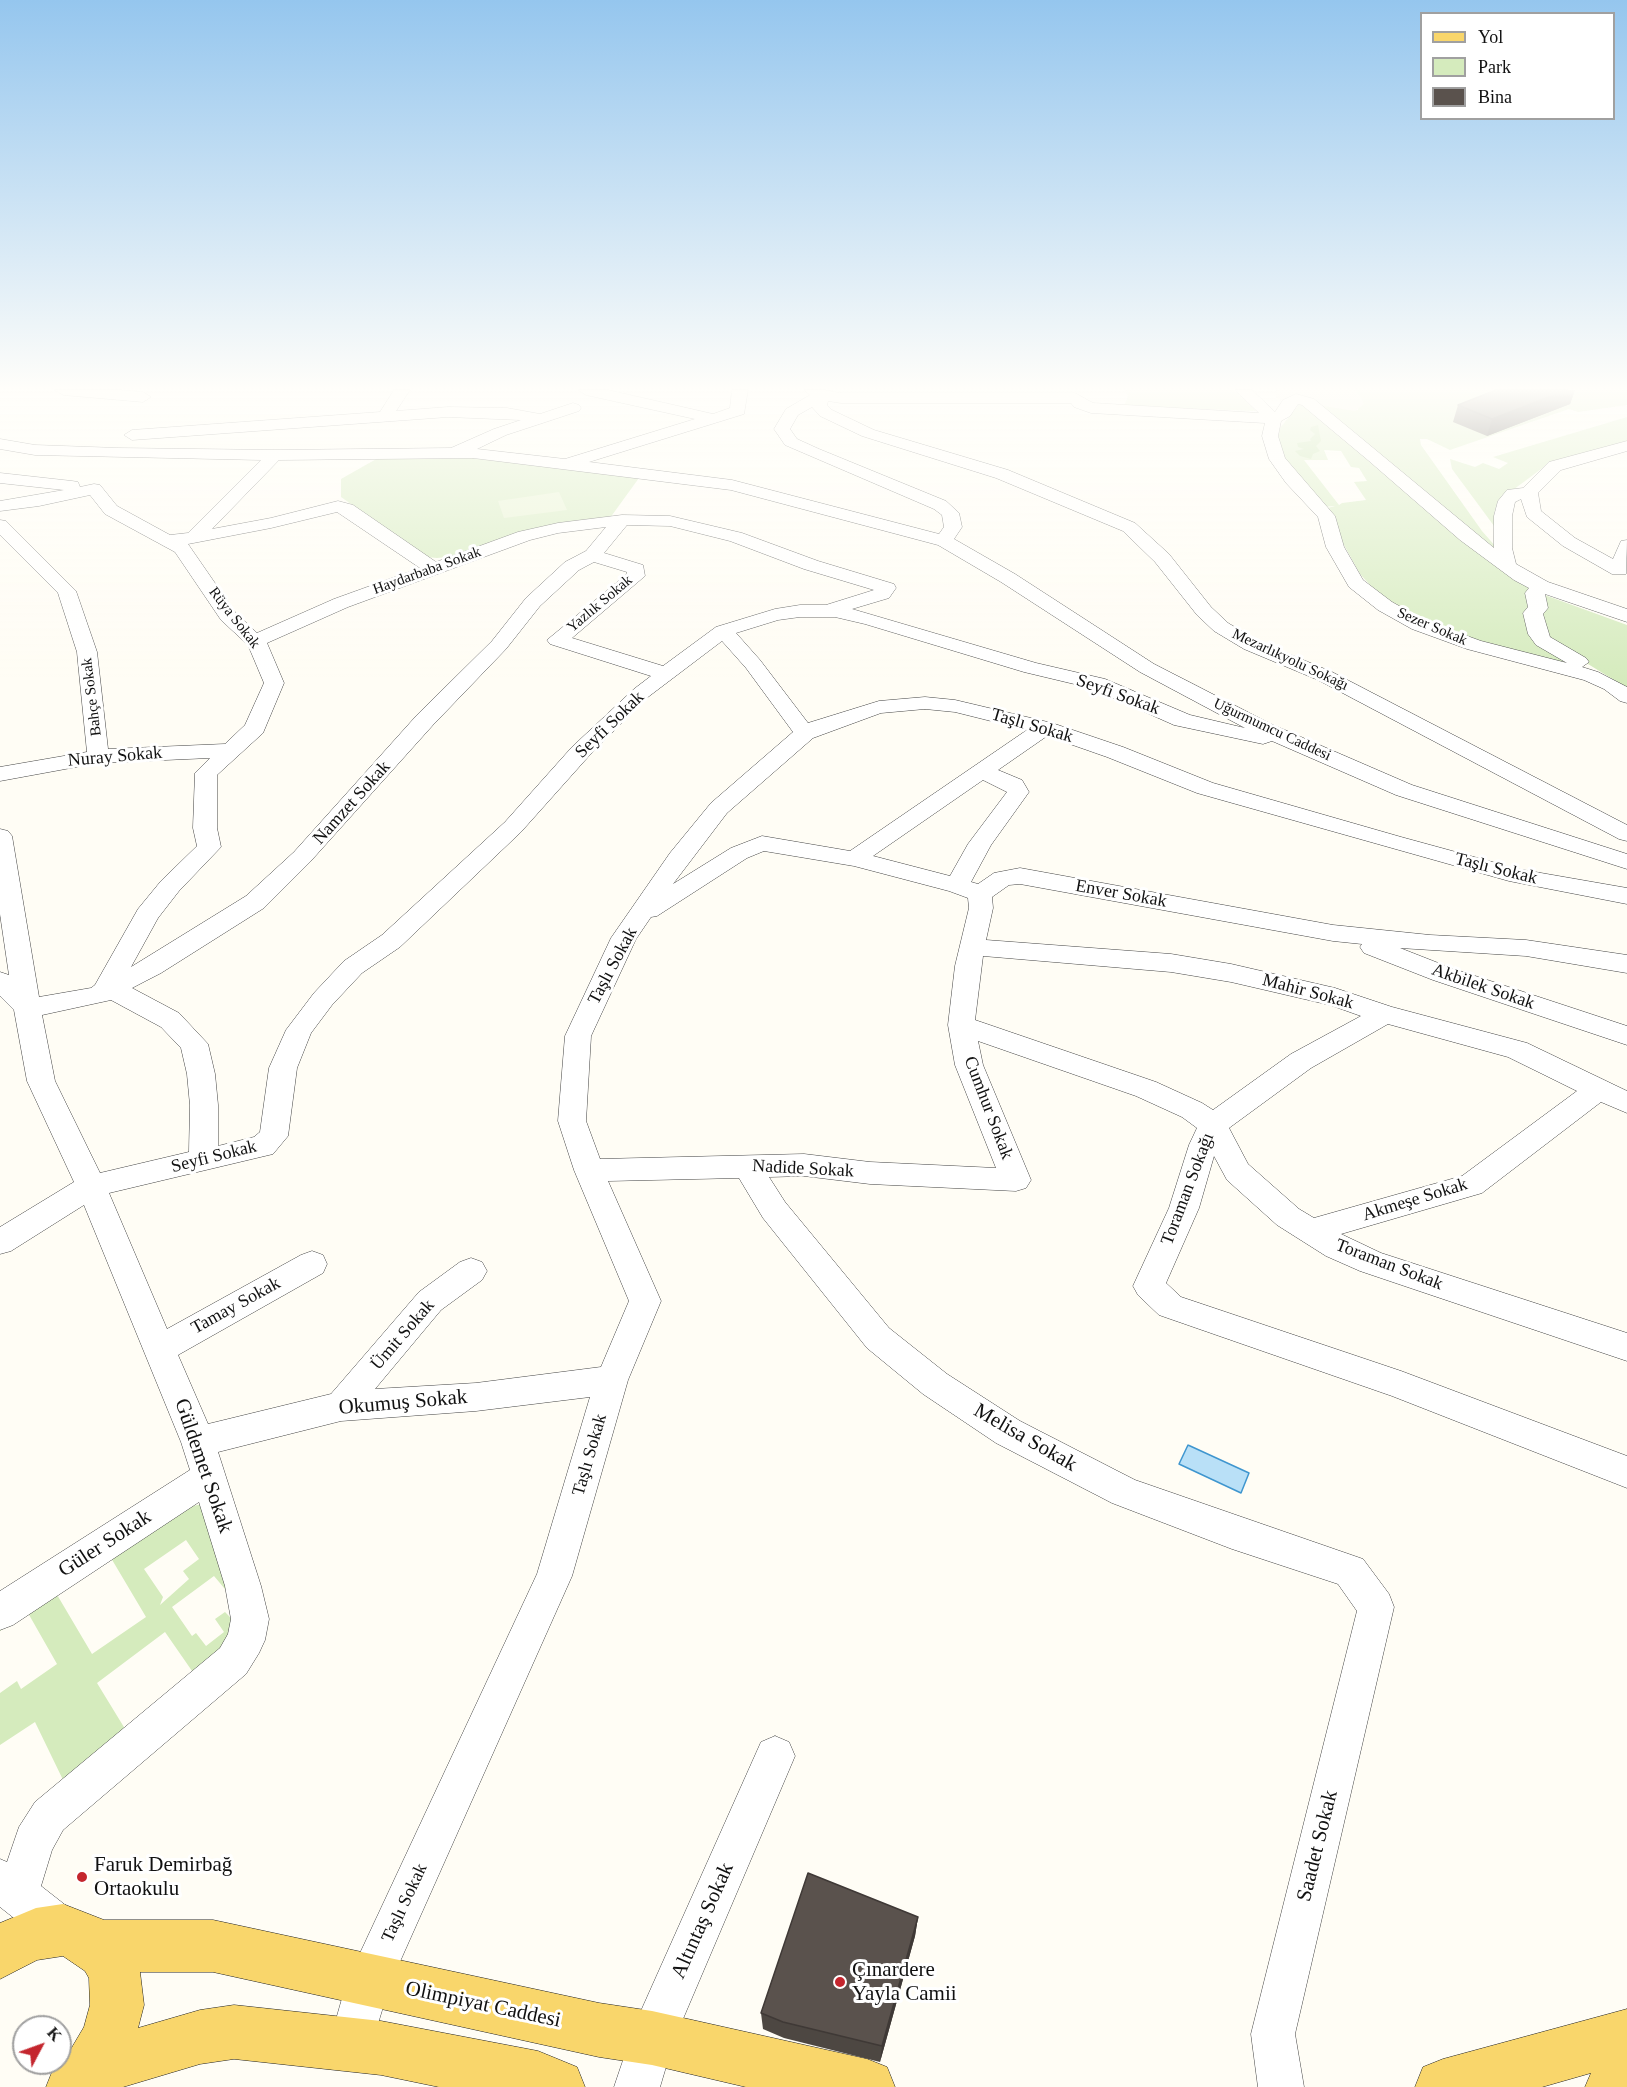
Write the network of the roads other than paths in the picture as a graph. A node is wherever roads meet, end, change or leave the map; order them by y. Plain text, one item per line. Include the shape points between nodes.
1 (68, 487) edge
2 (108, 487) edge
3 (243, 487) edge
4 (741, 487) edge
5 (897, 487) edge
6 (1034, 487) edge
7 (1300, 487) edge
8 (1410, 487) edge
9 (1532, 487) edge
10 (1529, 493) junction
11 (0, 506) edge
12 (622, 520) junction
13 (0, 525) edge
14 (193, 538) junction
15 (170, 540) junction
16 (944, 541) junction
17 (1627, 545) edge
18 (592, 555) junction
19 (1507, 566) junction
20 (433, 568) junction
21 (1623, 572) edge
22 (1541, 586) junction
23 (824, 611) junction
24 (1627, 616) edge
25 (723, 631) junction
26 (255, 641) junction
27 (667, 674) junction
28 (1590, 676) junction
29 (1627, 697) edge
30 (1044, 728) junction
31 (805, 733) junction
32 (1291, 741) junction
33 (232, 750) junction
34 (98, 756) junction
35 (981, 771) junction
36 (0, 774) edge
37 (1627, 834) edge
38 (0, 836) edge
39 (854, 859) junction
40 (1627, 862) edge
41 (969, 890) junction
42 (1627, 896) edge
43 (642, 914) junction
44 (1340, 934) junction
45 (972, 947) junction
46 (1627, 964) edge
47 (0, 981) edge
48 (107, 990) junction
49 (27, 1007) junction
50 (1385, 1014) junction
51 (961, 1025) junction
52 (1627, 1036) edge
53 (1598, 1090) junction
54 (1627, 1103) edge
55 (1213, 1125) junction
56 (203, 1160) junction
57 (747, 1166) junction
58 (589, 1170) junction
59 (1016, 1180) joint
60 (91, 1186) junction
61 (1311, 1231) junction
62 (0, 1242) edge
63 (312, 1264) dead end
64 (471, 1271) dead end
65 (1627, 1347) edge
66 (159, 1349) junction
67 (612, 1380) junction
68 (341, 1406) junction
69 (198, 1442) junction
70 (1627, 1472) edge
71 (210, 1476) junction
72 (1376, 1607) joint
73 (0, 1612) edge
74 (775, 1756) dead end
75 (9, 1887) edge
76 (80, 1938) junction
77 (0, 1953) edge
78 (369, 1981) junction
79 (1627, 2036) edge
80 (652, 2038) junction
81 (351, 2044) junction
82 (82, 2078) edge
83 (1627, 2083) edge
84 (557, 2087) edge
85 (637, 2087) edge
86 (867, 2087) edge
87 (1281, 2087) edge
88 (1443, 2087) edge
89 (1613, 2087) edge

1 - 11 street via 39,501
2 - 15 street, Rüya Sokak via 111,510
3 - 14 street
4 - 16 street, Uğurmumcu Caddesi
5 - 16 street via 950,513 953,527
6 - 37 street, Mezarlıkyolu Sokağı via 1129,527 1162,558 1204,611 1251,645 1325,676
7 - 28 street, Sezer Sokak via 1326,516 1335,548 1356,583 1385,606 1419,625 1474,645
8 - 19 street
9 - 10 street
10 - 19 street via 1513,494 1507,501 1503,548
10 - 21 street via 1533,513 1569,543
12 - 18 street, Namzet Sokak
12 - 20 street, Haydarbaba Sokak via 524,536
12 - 23 street, Haydarbaba Sokak via 670,520 736,537 887,588 882,594
13 - 34 street, Bahçe Sokak via 67,591 87,652
14 - 15 street
14 - 20 street via 338,506 347,508
15 - 26 street, Rüya Sokak via 182,548 228,616
16 - 32 street, Uğurmumcu Caddesi via 1147,668
17 - 21 street
18 - 27 street, Yazlık Sokak via 636,569 636,576 557,640
18 - 48 street, Namzet Sokak via 572,566 532,602 499,645 425,720 302,857 255,902 152,967
19 - 22 street
20 - 26 street, Haydarbaba Sokak
22 - 24 street
22 - 28 street via 1536,593 1538,608 1533,614 1538,633 1543,641 1589,670
23 - 25 street, Seyfi Sokak via 775,615
23 - 32 street, Seyfi Sokak via 870,619 1098,684 1203,726
25 - 27 street, Seyfi Sokak
25 - 31 street
26 - 33 street, Rüya Sokak via 274,683 255,728
27 - 56 street, Seyfi Sokak via 641,693 580,752 513,827 450,887 391,941 352,967 323,999 299,1030 283,1068 274,1136 263,1146
28 - 29 street, Sezer Sokak
30 - 31 street, Taşlı Sokak via 955,705 925,703 879,707
30 - 35 street
30 - 42 street, Taşlı Sokak via 1205,788 1292,814 1517,876
31 - 43 street, Taşlı Sokak via 719,808 678,858
32 - 40 street, Uğurmumcu Caddesi via 1404,789
33 - 34 street, Nuray Sokak
33 - 48 street, Rüya Sokak via 206,773 205,828 209,847 147,915
34 - 36 street, Nuray Sokak
35 - 39 street
35 - 41 street via 1014,785 1018,792 980,844
38 - 49 street, Güldemet Sokak
39 - 41 street
39 - 43 street via 762,843 739,853
41 - 44 street, Enver Sokak via 1020,876
41 - 45 street, Cumhur Sokak via 981,908
43 - 58 street, Taşlı Sokak via 624,938 578,1036 572,1121
44 - 46 street, Enver Sokak via 1526,948
44 - 52 street, Akbilek Sokak via 1442,974
45 - 50 street, Mahir Sokak via 1171,963 1231,972 1335,997
45 - 51 street, Cumhur Sokak
47 - 49 street
48 - 49 street, Namzet Sokak via 50,1006
48 - 56 street via 170,1020 194,1044 204,1105
49 - 60 street, Güldemet Sokak via 41,1081
50 - 53 street, Mahir Sokak via 1517,1050
50 - 55 street via 1301,1061
51 - 55 street, Toraman Sokak via 1146,1089 1192,1110
51 - 59 street, Cumhur Sokak via 969,1065
53 - 54 street, Mahir Sokak
53 - 61 street, Akmeşe Sokak via 1472,1185
55 - 61 street, Toraman Sokak via 1238,1172 1288,1217
55 - 70 street, Toraman Sokağı via 1184,1208 1149,1286 1170,1306 1401,1385
56 - 60 street, Seyfi Sokak
57 - 58 street, Nadide Sokak
57 - 59 street, Nadide Sokak via 804,1165 870,1173
57 - 72 street, Melisa Sokak via 774,1210 878,1338 935,1384 1008,1432 1124,1492 1350,1571
58 - 67 street, Taşlı Sokak via 645,1301
60 - 62 street, Seyfi Sokak
60 - 66 street, Güldemet Sokak
61 - 65 street, Toraman Sokak via 1371,1262
63 - 66 street, Tamay Sokak
64 - 68 street, Ümit Sokak via 430,1301
66 - 69 street, Güldemet Sokak
67 - 68 street, Okumuş Sokak via 476,1397
67 - 78 street, Taşlı Sokak via 554,1576
68 - 69 street, Okumuş Sokak
69 - 71 street, Güldemet Sokak
71 - 73 street, Güler Sokak
71 - 75 street, Güldemet Sokak via 246,1597 250,1619 246,1640 233,1661 49,1816
72 - 87 street, Saadet Sokak via 1273,2034
74 - 80 street, Altıntaş Sokak
75 - 76 street
76 - 77 main road, Olimpiyat Caddesi via 36,1934
76 - 78 main road, Olimpiyat Caddesi via 213,1946
76 - 82 main road via 104,1952 115,1976 117,2005 108,2037
78 - 80 main road, Olimpiyat Caddesi
78 - 81 street, Taşlı Sokak
79 - 88 main road
80 - 85 street, Altıntaş Sokak
80 - 86 main road, Olimpiyat Caddesi
81 - 82 main road via 234,2032 200,2037
81 - 84 main road via 538,2079
83 - 89 main road

